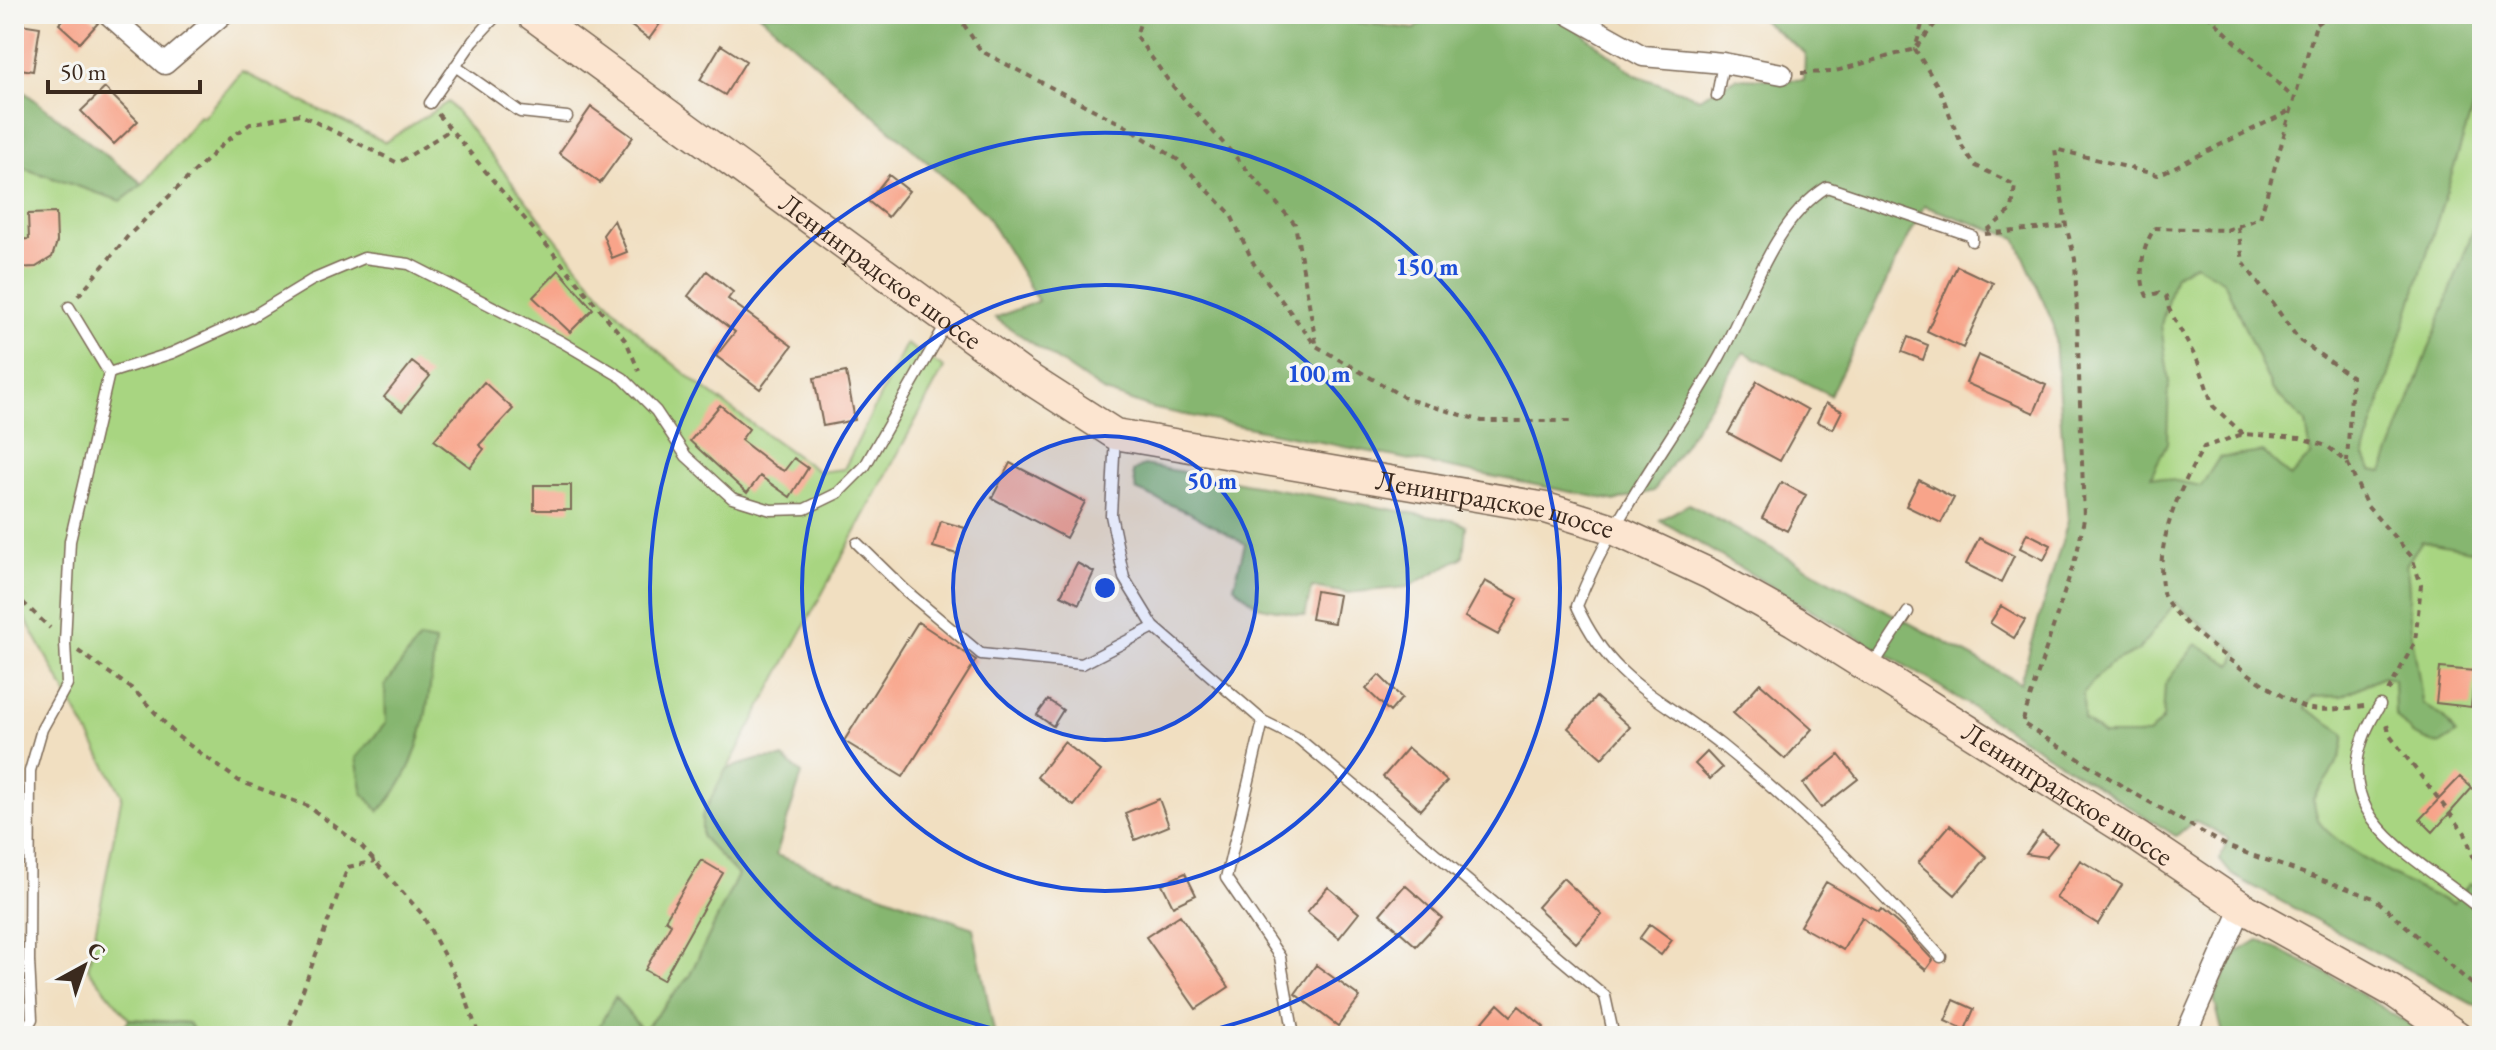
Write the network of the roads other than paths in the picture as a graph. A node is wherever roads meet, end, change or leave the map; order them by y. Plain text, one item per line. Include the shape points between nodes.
1 (108, 14) edge
2 (223, 14) edge
3 (498, 14) edge
4 (531, 14) edge
5 (1568, 14) edge
6 (1723, 63) junction
7 (455, 66) junction
8 (1782, 74) road end
9 (1717, 96) dead end
10 (430, 103) road end
11 (567, 117) dead end
12 (1976, 237) road end
13 (69, 307) road end
14 (949, 319) junction
15 (109, 373) junction
16 (1115, 434) junction
17 (1613, 529) junction
18 (857, 543) dead end
19 (1908, 612) dead end
20 (1154, 627) junction
21 (1871, 669) junction
22 (2380, 705) road end
23 (1263, 721) junction
24 (2242, 907) junction
25 (2482, 911) edge
26 (1941, 957) dead end
27 (26, 1034) edge
28 (1294, 1036) edge
29 (1605, 1036) edge
30 (2185, 1036) edge
31 (2457, 1036) edge

1 - 2 street via 165,64
3 - 7 lane
4 - 14 main road, Ленинградское шоссе
5 - 6 street via 1643,56
6 - 8 street
6 - 9 lane
7 - 10 lane
7 - 11 lane via 520,112
12 - 17 lane via 1827,187 1812,196 1745,297 1721,355
13 - 15 lane
14 - 15 lane via 865,466 838,493 805,509 771,510 732,498 686,456 656,411 623,378 409,264 364,258 172,353
14 - 16 main road, Ленинградское шоссе
15 - 27 lane via 70,541 67,684 42,729 30,771 32,1019
16 - 17 main road, Ленинградское шоссе via 1546,508
16 - 20 lane via 1111,515 1124,578
17 - 21 main road, Ленинградское шоссе via 1710,574
17 - 26 lane via 1577,606 1590,635 1621,674 1719,743 1854,862
18 - 20 lane via 981,654 1082,664
19 - 21 lane
20 - 23 lane
21 - 24 main road, Ленинградское шоссе
22 - 25 lane via 2367,726 2358,764 2360,797 2373,824
23 - 28 lane via 1226,878 1280,957
23 - 29 lane via 1299,739 1605,996 1612,1028
24 - 30 street
24 - 31 main road, Ленинградское шоссе via 2394,992

